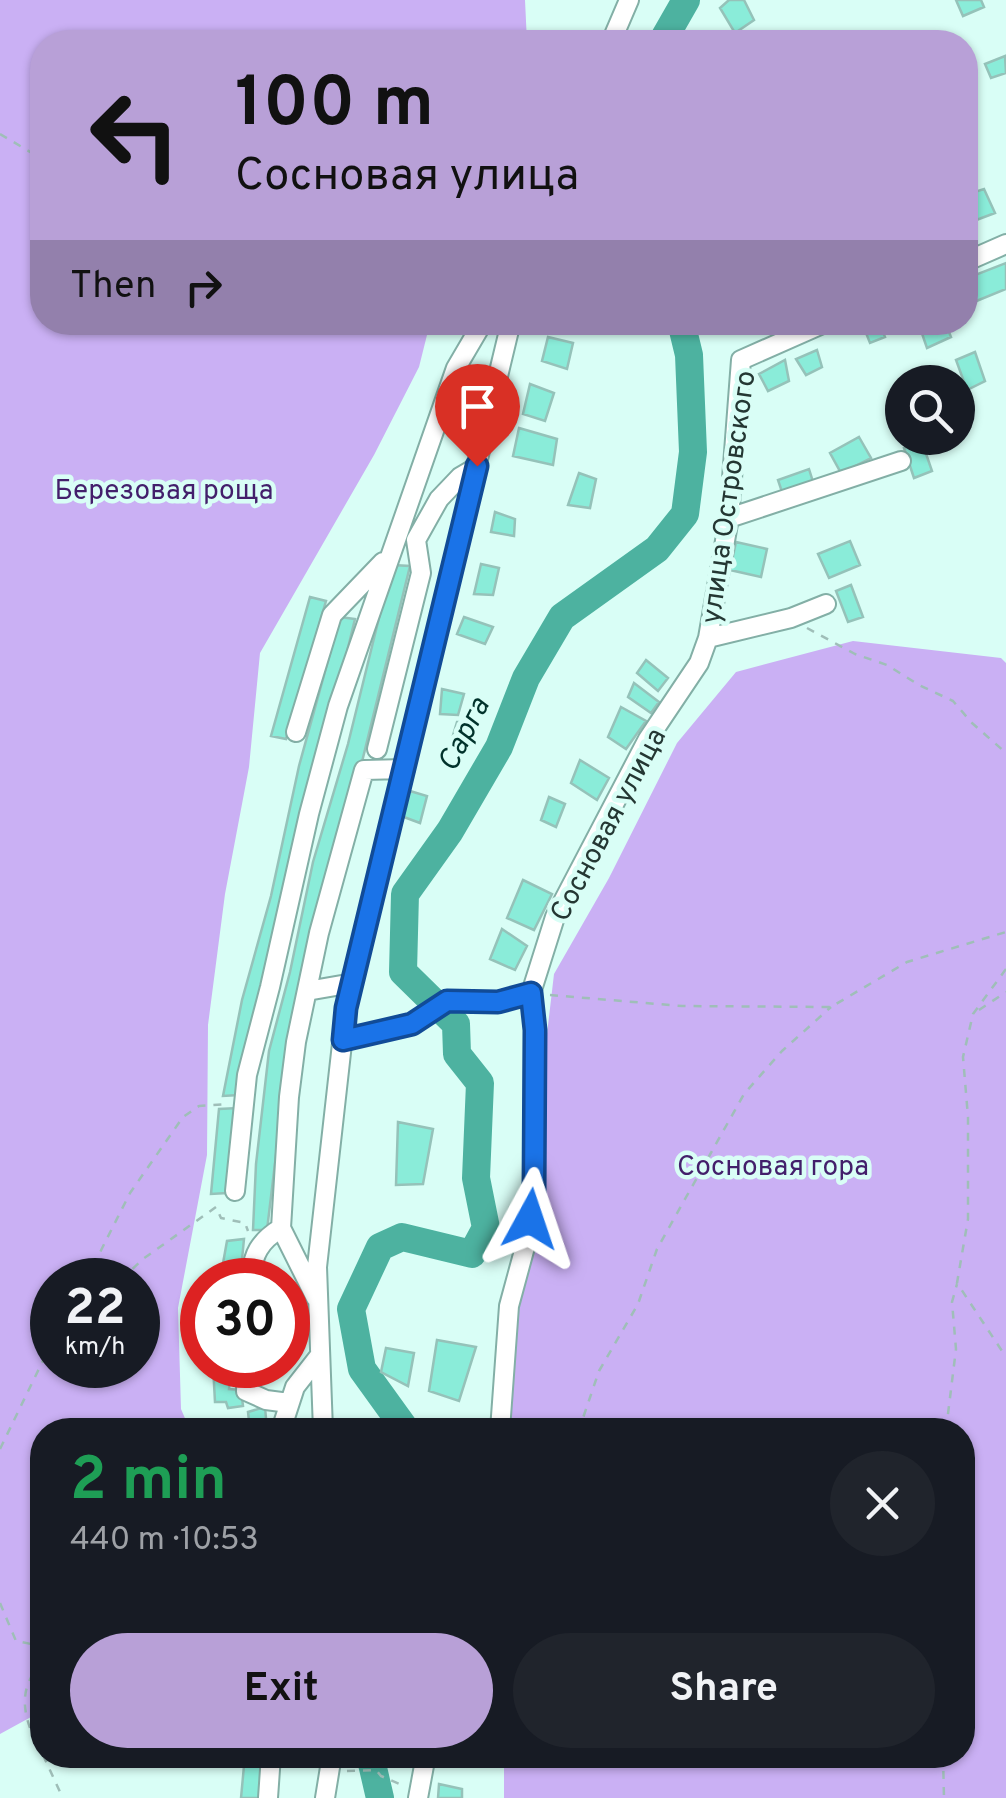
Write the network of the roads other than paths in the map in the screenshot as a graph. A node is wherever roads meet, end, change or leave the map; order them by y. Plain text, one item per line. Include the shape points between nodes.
1 (629, 0) edge
2 (616, 30) edge
3 (1006, 244) edge
4 (978, 256) edge
5 (475, 335) edge
6 (508, 335) edge
7 (798, 335) edge
8 (901, 461) dead end
9 (477, 466) junction
10 (729, 518) junction
11 (416, 540) junction
12 (394, 550) junction
13 (826, 604) dead end
14 (708, 638) junction
15 (699, 663) joint
16 (296, 732) dead end
17 (378, 750) dead end
18 (405, 769) junction
19 (353, 983) junction
20 (307, 991) junction
21 (531, 993) junction
22 (343, 1040) junction
23 (235, 1191) dead end
24 (281, 1228) junction
25 (256, 1258) edge
26 (318, 1303) junction
27 (320, 1355) junction
28 (246, 1388) edge
29 (289, 1404) junction
30 (285, 1418) edge
31 (323, 1418) edge
32 (501, 1418) edge
33 (270, 1768) edge
34 (330, 1768) edge
35 (423, 1768) edge
36 (418, 1795) edge
37 (268, 1798) edge
38 (325, 1798) edge

1 - 2 street
3 - 4 street
5 - 12 street via 456,368
6 - 9 street
7 - 10 street, улица Островского via 741,360
8 - 10 street
9 - 11 street via 439,499
9 - 18 street
10 - 14 street, улица Островского
11 - 12 street
11 - 17 street via 421,573
12 - 16 street via 332,615
12 - 23 street via 318,778 250,1060
13 - 14 street
14 - 15 street, улица Островского
15 - 21 street, Сосновая улица via 592,842 555,918
18 - 19 street
18 - 20 street via 364,770
19 - 20 street
19 - 22 street
20 - 24 street via 289,1097
21 - 22 street via 498,1002 447,1001 412,1024
21 - 32 street, Сосновая улица via 534,1192 509,1306
22 - 26 street
24 - 25 street via 260,1241
24 - 26 street
26 - 27 street
27 - 29 street
27 - 31 street
28 - 29 street
29 - 30 street
33 - 37 street
34 - 38 street
35 - 36 street

